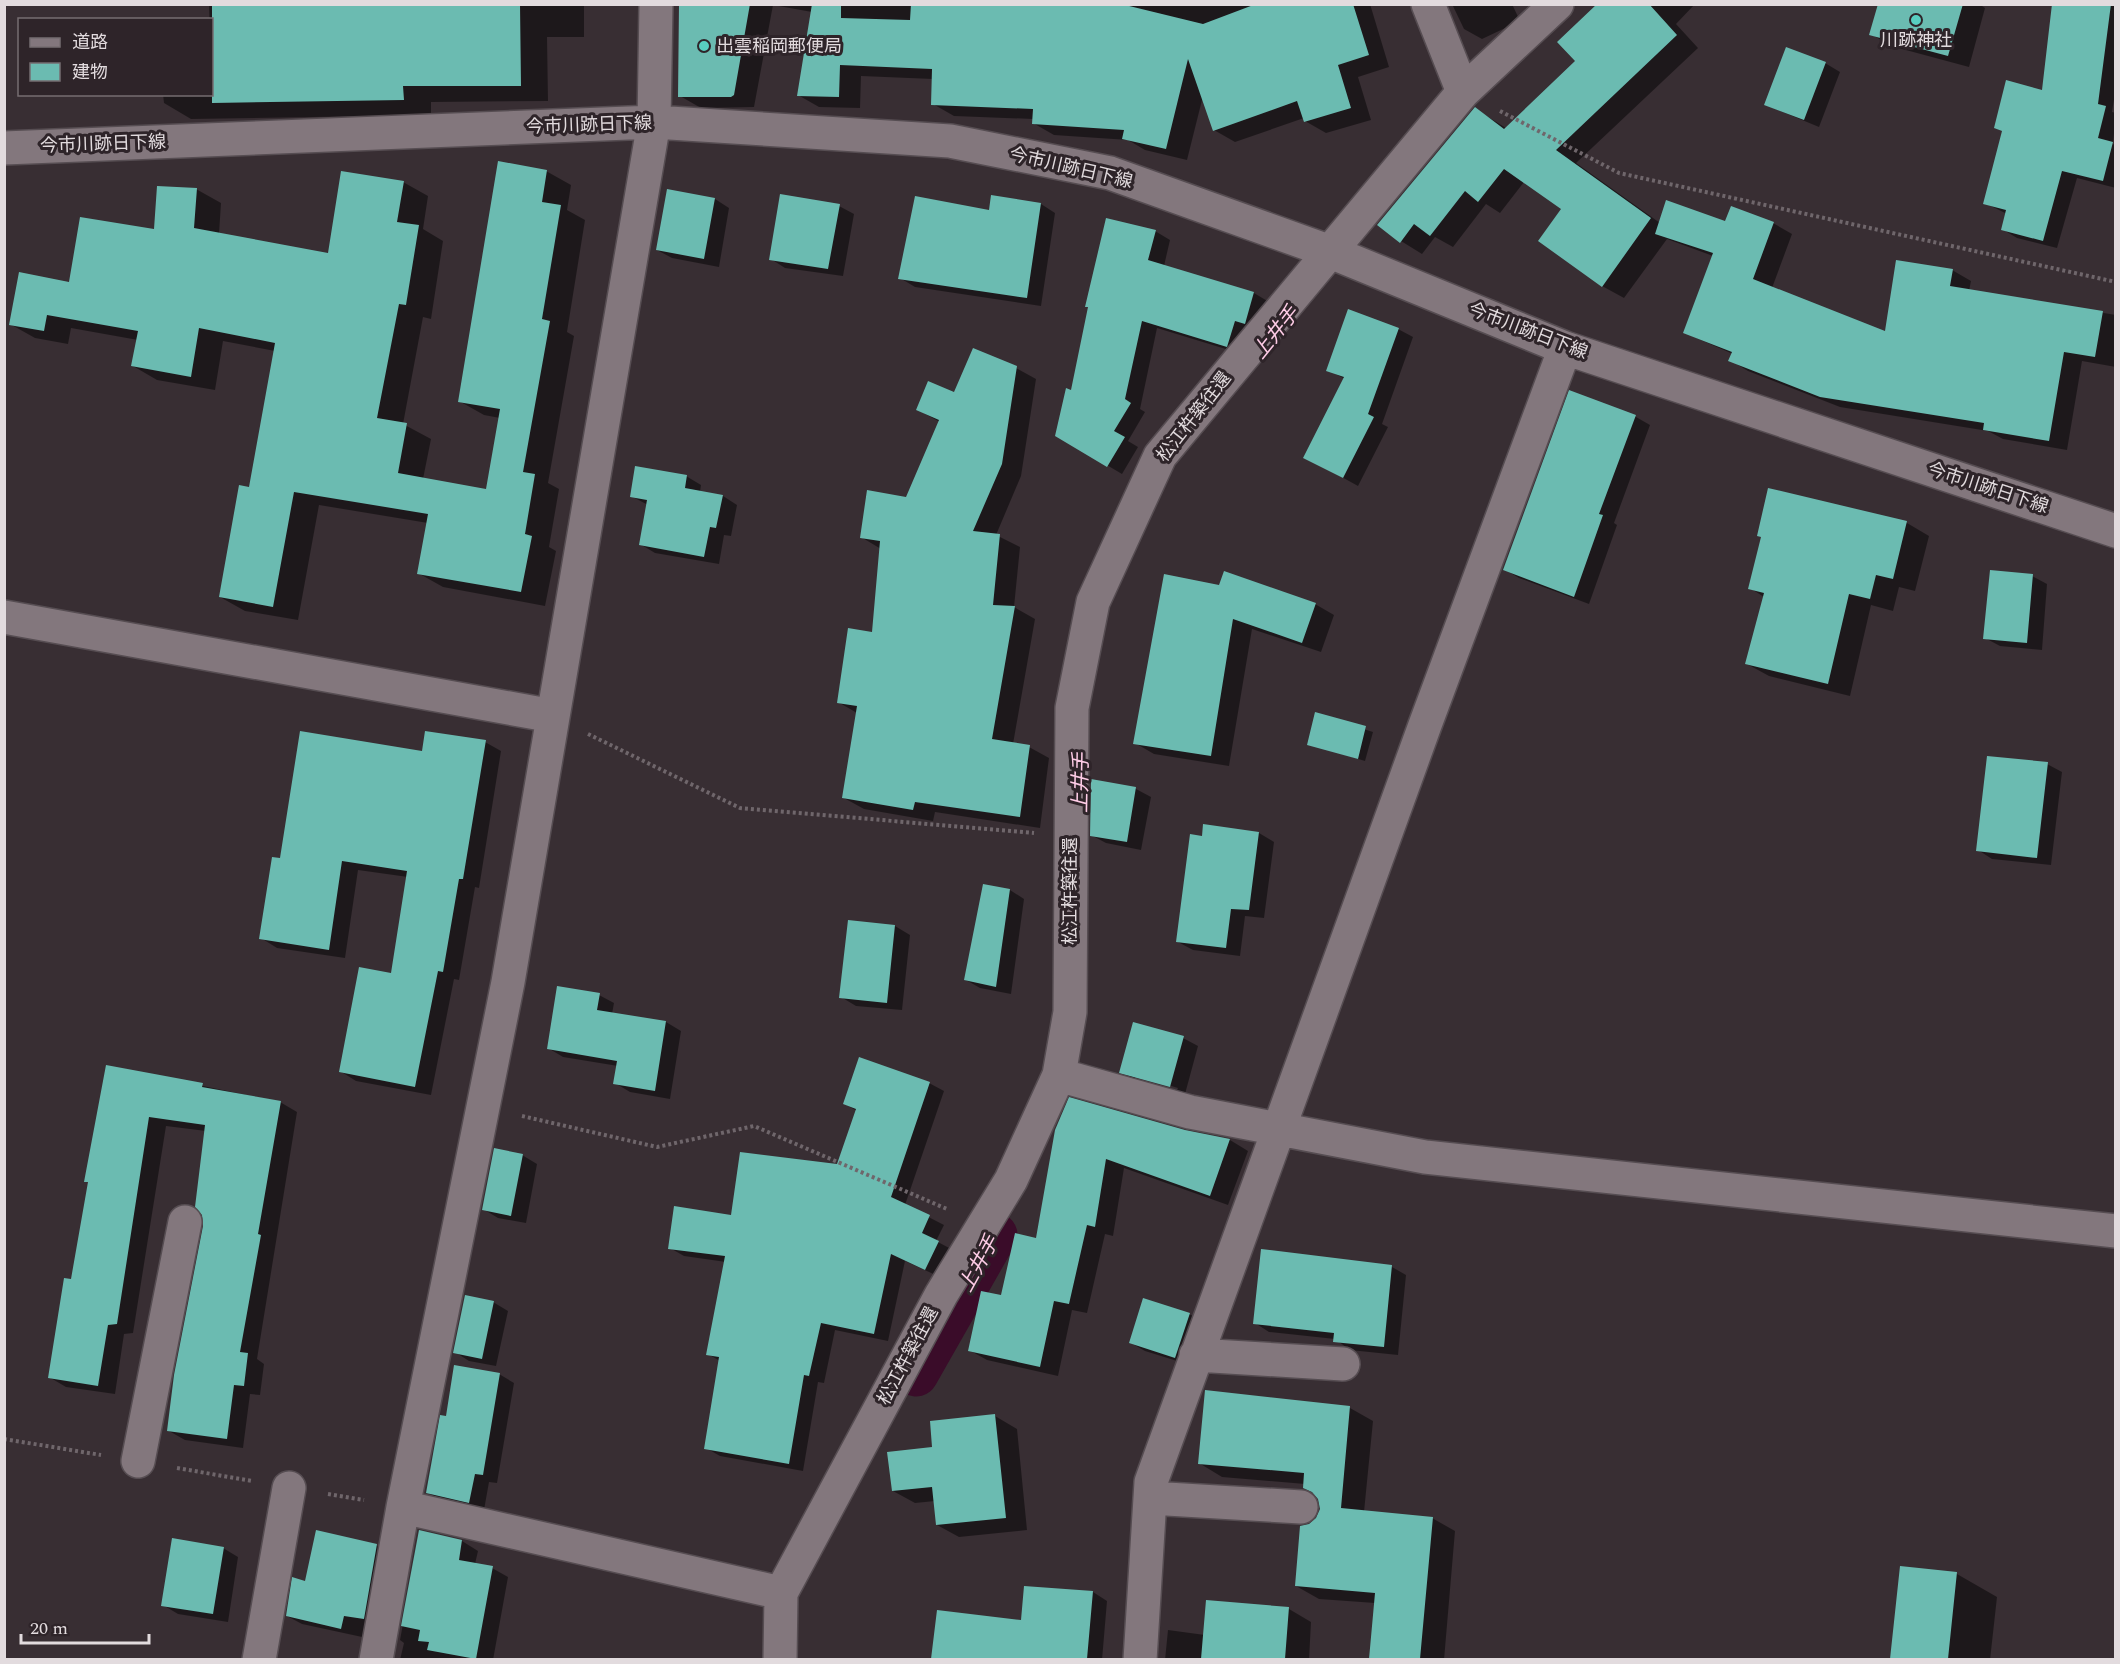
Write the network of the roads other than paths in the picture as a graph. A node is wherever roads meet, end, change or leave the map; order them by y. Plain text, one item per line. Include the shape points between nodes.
1 (656, 4) edge
2 (1428, 4) edge
3 (1557, 4) edge
4 (1462, 92) junction
5 (654, 122) junction
6 (4, 148) edge
7 (1328, 251) junction
8 (1565, 348) junction
9 (2115, 531) edge
10 (4, 617) edge
11 (553, 716) junction
12 (1059, 1075) junction
13 (1278, 1129) junction
14 (185, 1222) dead end
15 (2115, 1231) edge
16 (1196, 1355) junction
17 (1343, 1364) dead end
18 (138, 1461) road end
19 (288, 1488) road end
20 (1150, 1498) junction
21 (403, 1507) junction
22 (1301, 1507) dead end
23 (781, 1593) junction
24 (259, 1659) edge
25 (376, 1659) edge
26 (780, 1659) edge
27 (1140, 1659) edge

1 - 5 street
2 - 4 street
3 - 4 street, 松江杵築往還
4 - 7 street, 松江杵築往還
5 - 6 street, 今市川跡日下線
5 - 7 street, 今市川跡日下線 via 950,141 1110,173
5 - 11 street
7 - 8 street, 今市川跡日下線
7 - 12 street, 松江杵築往還 via 1160,456 1093,602 1072,708 1070,1012
8 - 9 street, 今市川跡日下線
8 - 13 street
10 - 11 street
11 - 21 street via 508,982
12 - 13 street via 1190,1112
12 - 23 street, 松江杵築往還 via 1011,1180 935,1306
13 - 15 street via 1425,1157
13 - 16 street
14 - 18 street
16 - 17 street
16 - 20 street via 1151,1482
19 - 24 street
20 - 22 street
20 - 27 street
21 - 23 street
21 - 25 street
23 - 26 street, 松江杵築往還

